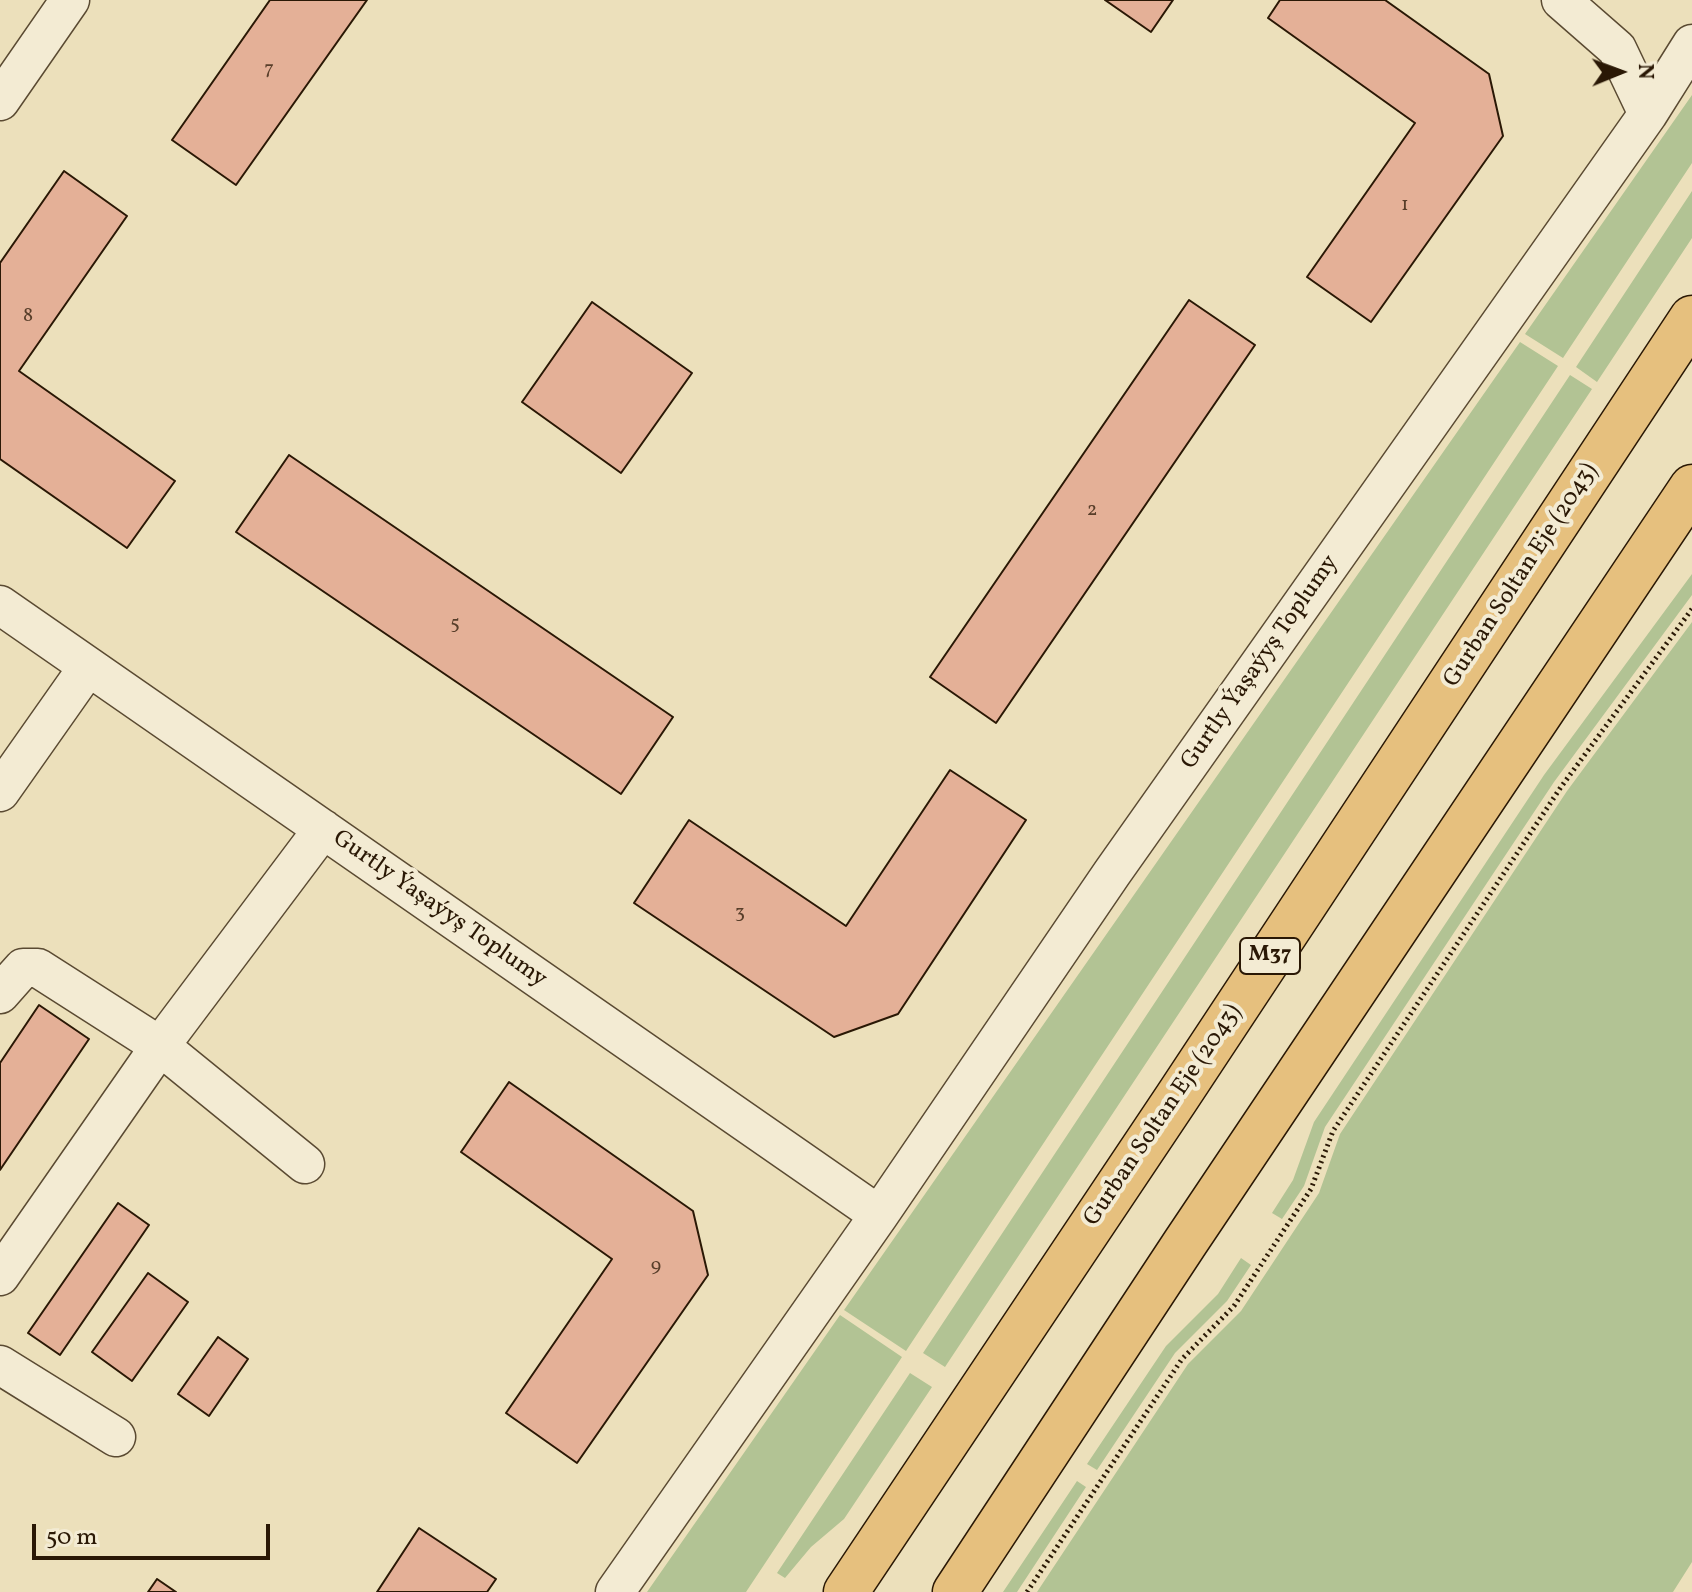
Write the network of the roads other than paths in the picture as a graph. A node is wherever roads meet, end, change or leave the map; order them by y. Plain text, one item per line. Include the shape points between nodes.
1 (70, 0) edge
2 (1561, 0) edge
3 (1692, 44) edge
4 (0, 101) edge
5 (1648, 114) junction
6 (1692, 318) edge
7 (1692, 487) edge
8 (1692, 538) edge
9 (0, 605) edge
10 (1575, 664) junction
11 (88, 667) junction
12 (0, 792) edge
13 (323, 829) junction
14 (0, 994) edge
15 (160, 1046) junction
16 (305, 1164) dead end
17 (879, 1215) junction
18 (0, 1276) edge
19 (0, 1365) edge
20 (116, 1437) dead end
21 (615, 1592) edge
22 (846, 1592) edge
23 (955, 1592) edge

1 - 4 street
2 - 5 street via 1617,49
3 - 5 street, Gurtly Ýaşaýyş Toplumy
5 - 17 street, Gurtly Ýaşaýyş Toplumy via 1112,873
6 - 22 highway, Gurban Soltan Eje (2043) / M37
7 - 10 highway
8 - 10 highway
9 - 11 street, Gurtly Ýaşaýyş Toplumy
10 - 23 highway
11 - 12 street
11 - 13 street, Gurtly Ýaşaýyş Toplumy
13 - 15 street
13 - 17 street, Gurtly Ýaşaýyş Toplumy
14 - 15 street via 23,968 38,968
15 - 16 street
15 - 18 street
17 - 21 street, Gurtly Ýaşaýyş Toplumy
19 - 20 street

